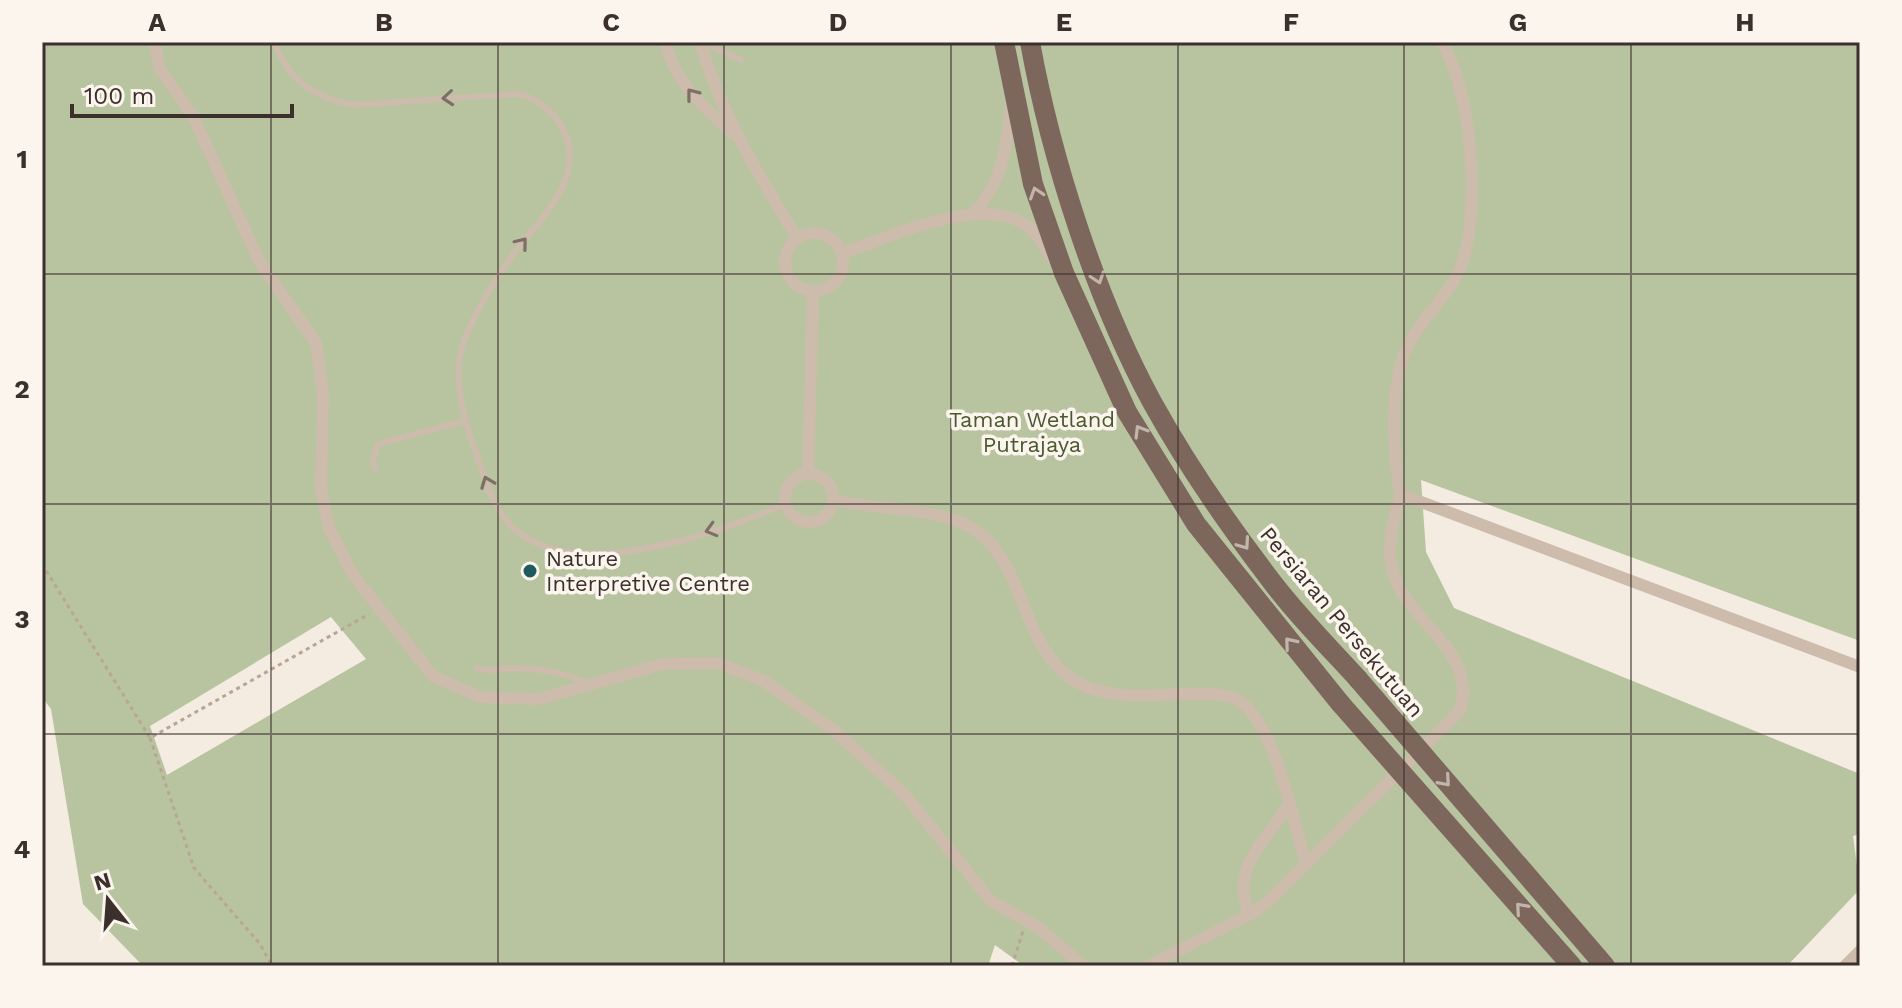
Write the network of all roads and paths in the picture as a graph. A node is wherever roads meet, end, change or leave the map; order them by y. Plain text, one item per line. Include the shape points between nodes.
1 (154, 42) edge
2 (274, 42) edge
3 (665, 42) edge
4 (700, 42) edge
5 (1004, 42) edge
6 (1030, 42) edge
7 (1441, 42) edge
8 (741, 60) dead end
9 (1013, 85) junction
10 (734, 135) junction
11 (974, 212) junction
12 (797, 238) junction
13 (842, 253) junction
14 (1064, 273) junction
15 (813, 291) junction
16 (465, 421) junction
17 (375, 468) dead end
18 (808, 474) junction
19 (1400, 494) junction
20 (833, 500) junction
21 (785, 504) junction
22 (42, 564) edge
23 (379, 608) junction
24 (1860, 667) edge
25 (477, 668) dead end
26 (590, 686) junction
27 (150, 738) junction
28 (1288, 805) junction
29 (1306, 864) junction
30 (1249, 915) junction
31 (1026, 921) junction
32 (1860, 951) edge
33 (272, 966) edge
34 (1012, 966) edge
35 (1083, 966) edge
36 (1148, 966) edge
37 (1572, 966) edge
38 (1605, 966) edge
39 (1845, 966) edge

1 - 23 street via 160,69 193,116 260,263 316,343 323,394 321,490 329,528 353,575
16 -> 2 lane via 459,375 465,339 512,254 558,198 570,153 562,126 544,105 519,94 335,102 298,81
10 -> 3 street via 692,97 669,60
4 - 8 lane
4 - 10 street
5 - 9 main road
6 -> 38 main road, Persiaran Persekutuan, bridge via 1063,176 1114,322 1152,402 1199,480 1268,577
7 - 19 street via 1461,100 1474,218 1455,280 1415,330 1397,382 1393,455
9 - 11 street via 1004,162 987,199
14 -> 9 main road via 1033,184
10 - 12 street
11 - 13 street
11 - 14 street via 1003,215 1030,228
12 - 13 street via 823,234
12 - 15 street via 789,247 786,271 792,281
13 - 15 street via 837,279
37 -> 14 main road, bridge via 1340,703 1196,524 1127,412
15 - 18 street
16 - 17 lane via 378,444
21 -> 16 lane via 642,548 612,553 554,550 513,528 499,510
18 - 20 street via 827,481
18 - 21 street via 789,484
19 - 24 street
19 - 29 street via 1391,535 1392,570 1451,653 1464,688 1463,701 1459,712
20 - 21 street via 830,511 811,523 799,521
20 - 28 street via 971,527 1006,568 1049,657 1076,682 1126,696 1218,696 1243,703 1265,730
22 - 27 path
23 - 26 street via 433,676 463,692 518,701
23 - 27 path
25 - 26 lane via 561,673
26 - 31 street via 663,664 692,662 718,663 764,681 836,732 904,794 991,901
27 - 33 path via 194,868 260,944
28 - 29 street
28 - 30 street via 1249,861 1242,882
29 - 30 street
30 - 36 street
31 - 34 path
31 - 35 street
32 - 39 street

